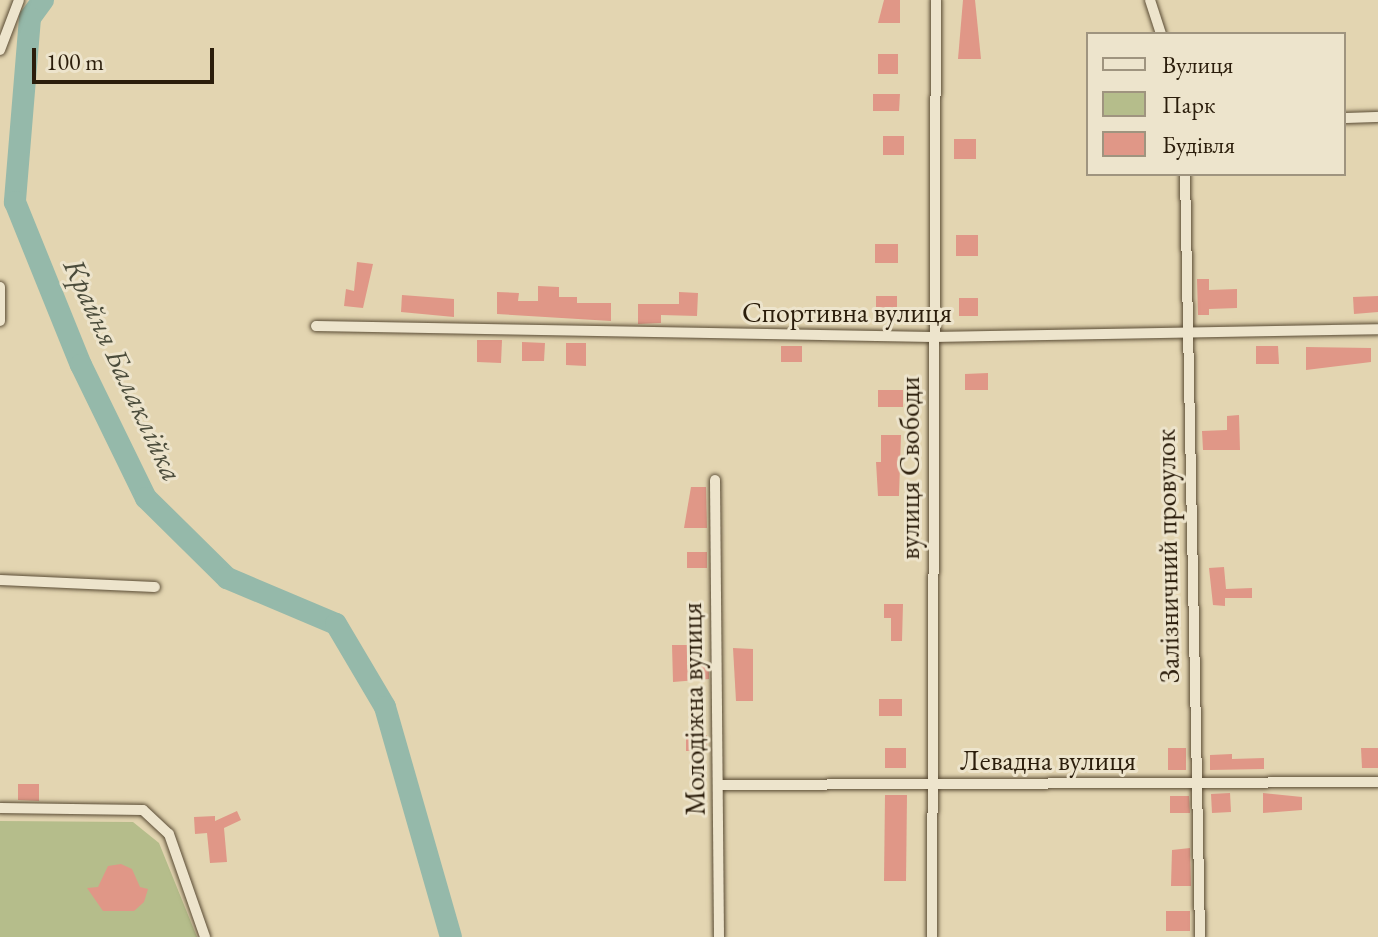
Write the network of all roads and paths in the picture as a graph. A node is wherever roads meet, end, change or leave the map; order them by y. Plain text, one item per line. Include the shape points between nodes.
1 (19, 0) edge
2 (936, 0) edge
3 (1150, 0) edge
4 (1160, 32) edge
5 (0, 50) edge
6 (1378, 117) edge
7 (1346, 118) edge
8 (1185, 176) edge
9 (0, 287) edge
10 (0, 321) edge
11 (316, 326) dead end
12 (1378, 329) edge
13 (1186, 334) junction
14 (933, 337) junction
15 (715, 480) dead end
16 (0, 580) edge
17 (155, 587) dead end
18 (1378, 782) edge
19 (1196, 783) junction
20 (718, 785) junction
21 (932, 785) junction
22 (0, 808) edge
23 (205, 937) edge
24 (719, 937) edge
25 (932, 937) edge
26 (1200, 937) edge

1 - 5 street
2 - 14 street, вулиця Свободи
3 - 4 street
6 - 7 street
8 - 13 street, Залізничний провулок
9 - 10 street
11 - 14 street, Спортивна вулиця
12 - 13 street, Спортивна вулиця
13 - 14 street, Спортивна вулиця
13 - 19 street, Залізничний провулок
14 - 21 street, вулиця Свободи
15 - 20 street, Молодіжна вулиця
16 - 17 street
18 - 19 street, Левадна вулиця
19 - 21 street, Левадна вулиця
19 - 26 street, Залізничний провулок
20 - 21 street, Левадна вулиця
20 - 24 street, Молодіжна вулиця
21 - 25 street, вулиця Свободи
22 - 23 street via 143,810 169,834

